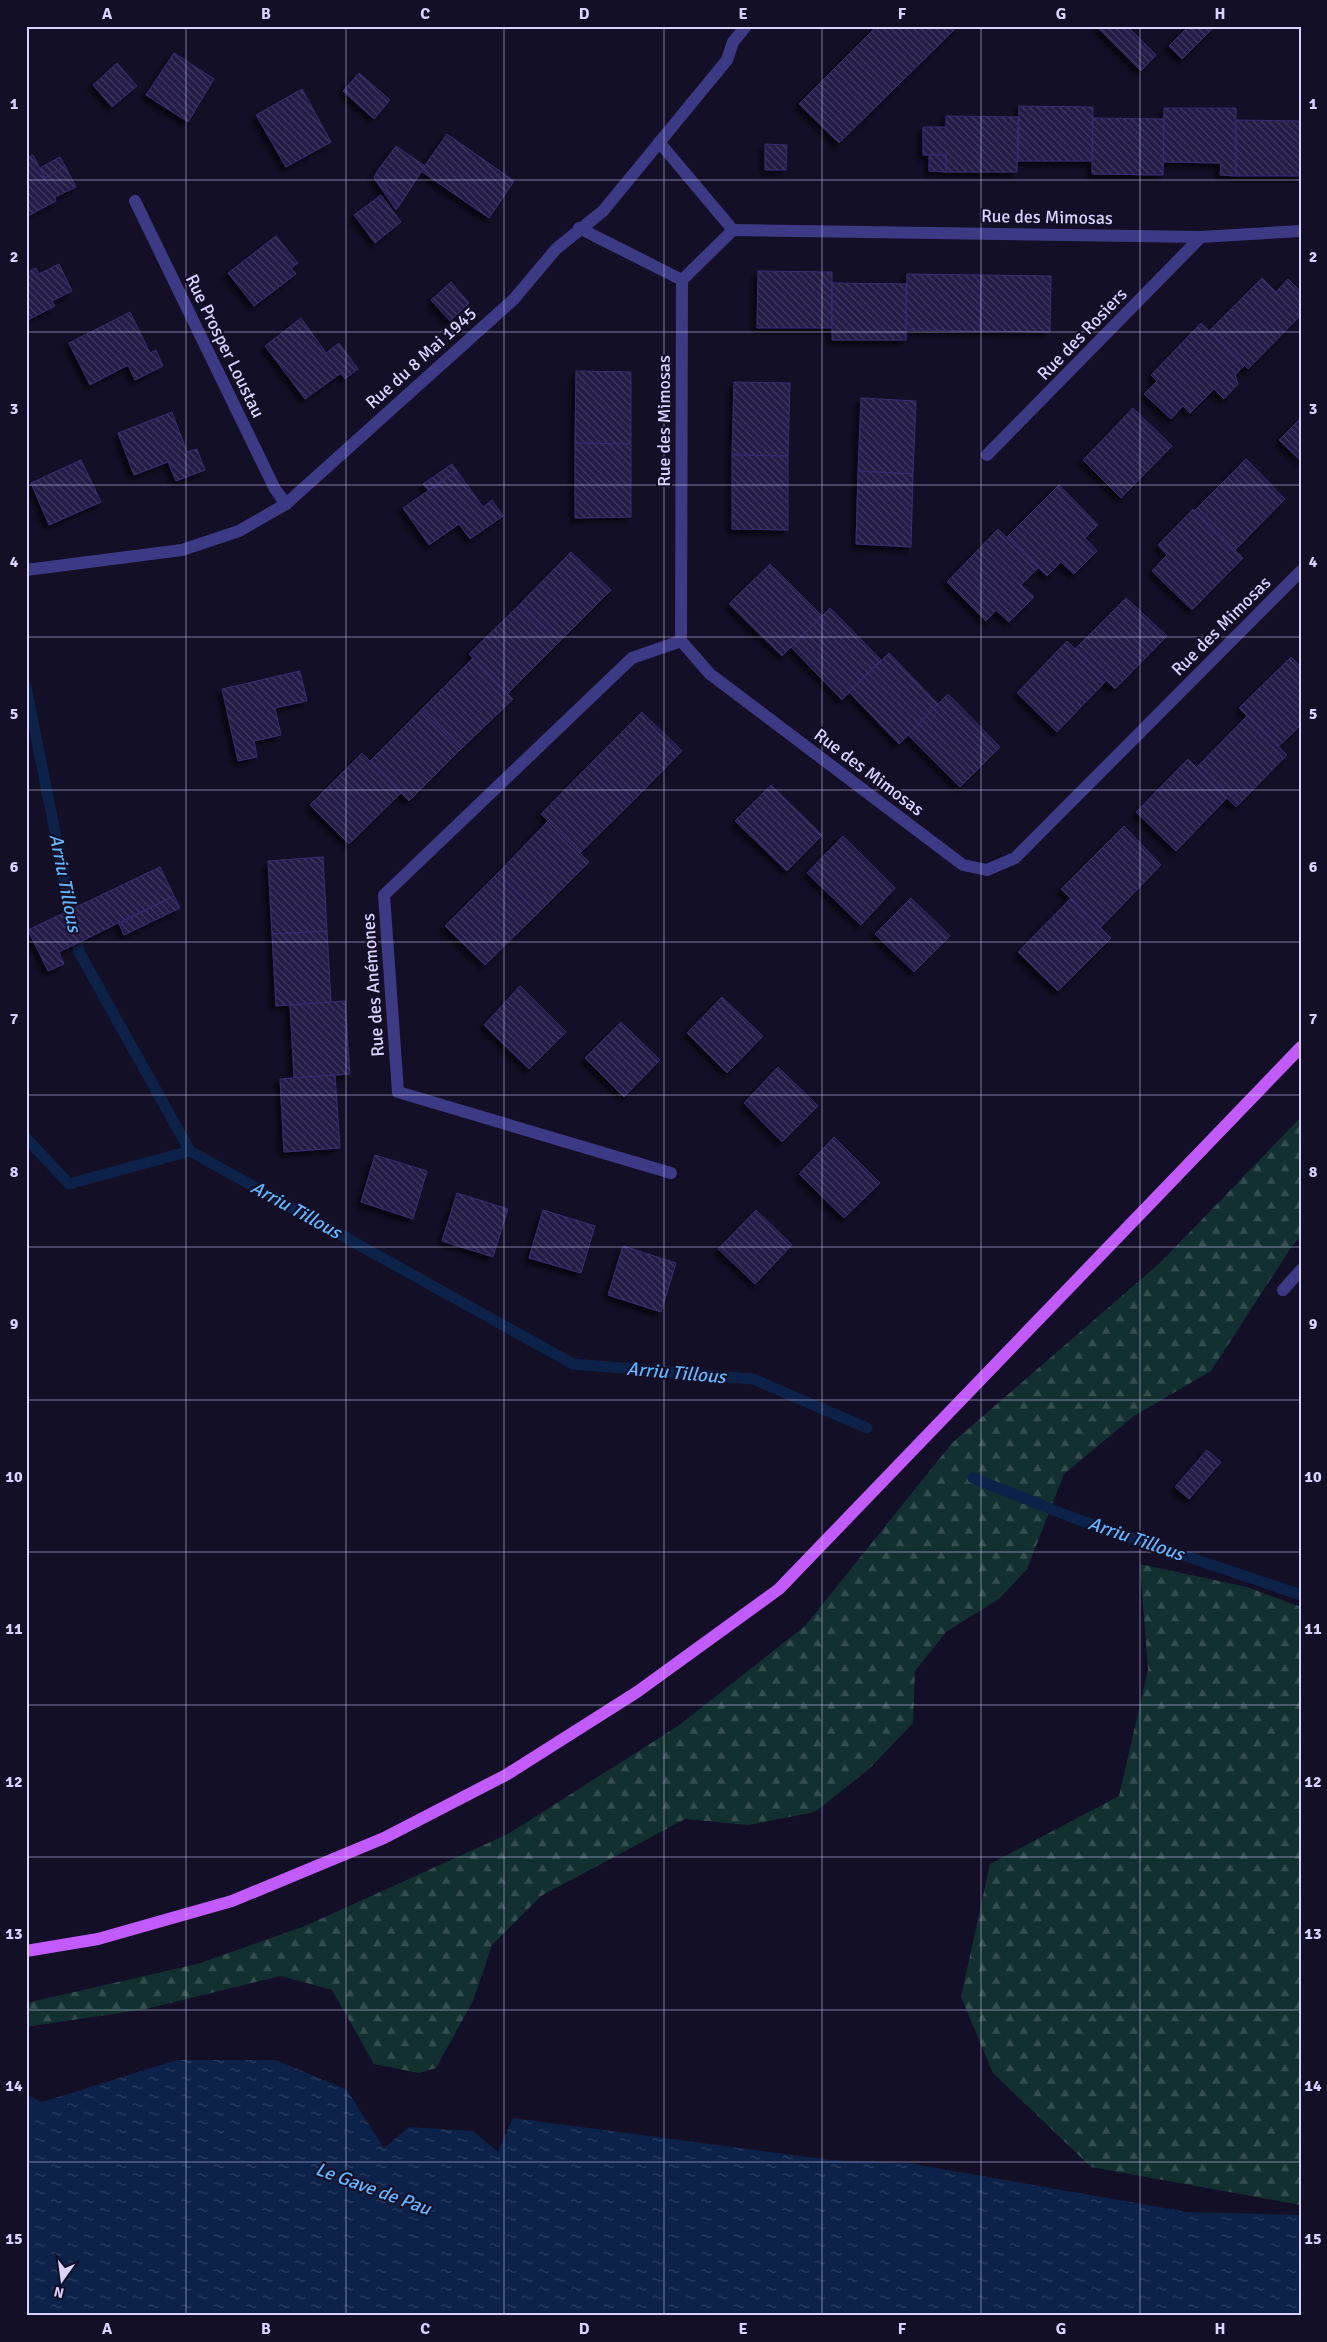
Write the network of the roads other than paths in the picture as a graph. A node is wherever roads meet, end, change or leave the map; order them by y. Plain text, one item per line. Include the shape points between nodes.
1 (746, 26) edge
2 (659, 142) junction
3 (135, 202) dead end
4 (579, 228) junction
5 (733, 230) junction
6 (1301, 231) edge
7 (1201, 237) junction
8 (682, 280) junction
9 (987, 455) dead end
10 (286, 504) junction
11 (29, 569) edge
12 (1301, 570) edge
13 (681, 641) junction
14 (1301, 1047) edge
15 (672, 1173) dead end
16 (1301, 1270) edge
17 (1283, 1290) dead end
18 (26, 1951) edge

1 - 2 street, Rue du 8 Mai 1945 via 733,42 727,60
2 - 4 street, Rue du 8 Mai 1945 via 603,212
2 - 5 street
3 - 10 street, Rue Prosper Loustau via 275,489
4 - 8 street
4 - 10 street, Rue du 8 Mai 1945 via 556,249 514,299
5 - 7 street, Rue des Mimosas
5 - 8 street
6 - 7 street, Rue des Mimosas
7 - 9 street, Rue des Rosiers
8 - 13 street, Rue des Mimosas
10 - 11 street, Rue du 8 Mai 1945 via 239,532 182,550
12 - 13 street, Rue des Mimosas via 1015,858 987,870 962,865 710,674
13 - 15 street, Rue des Anémones via 632,658 384,895 398,1092
14 - 18 main road via 779,1589 637,1692 506,1775 384,1838 232,1901 98,1940
16 - 17 street

